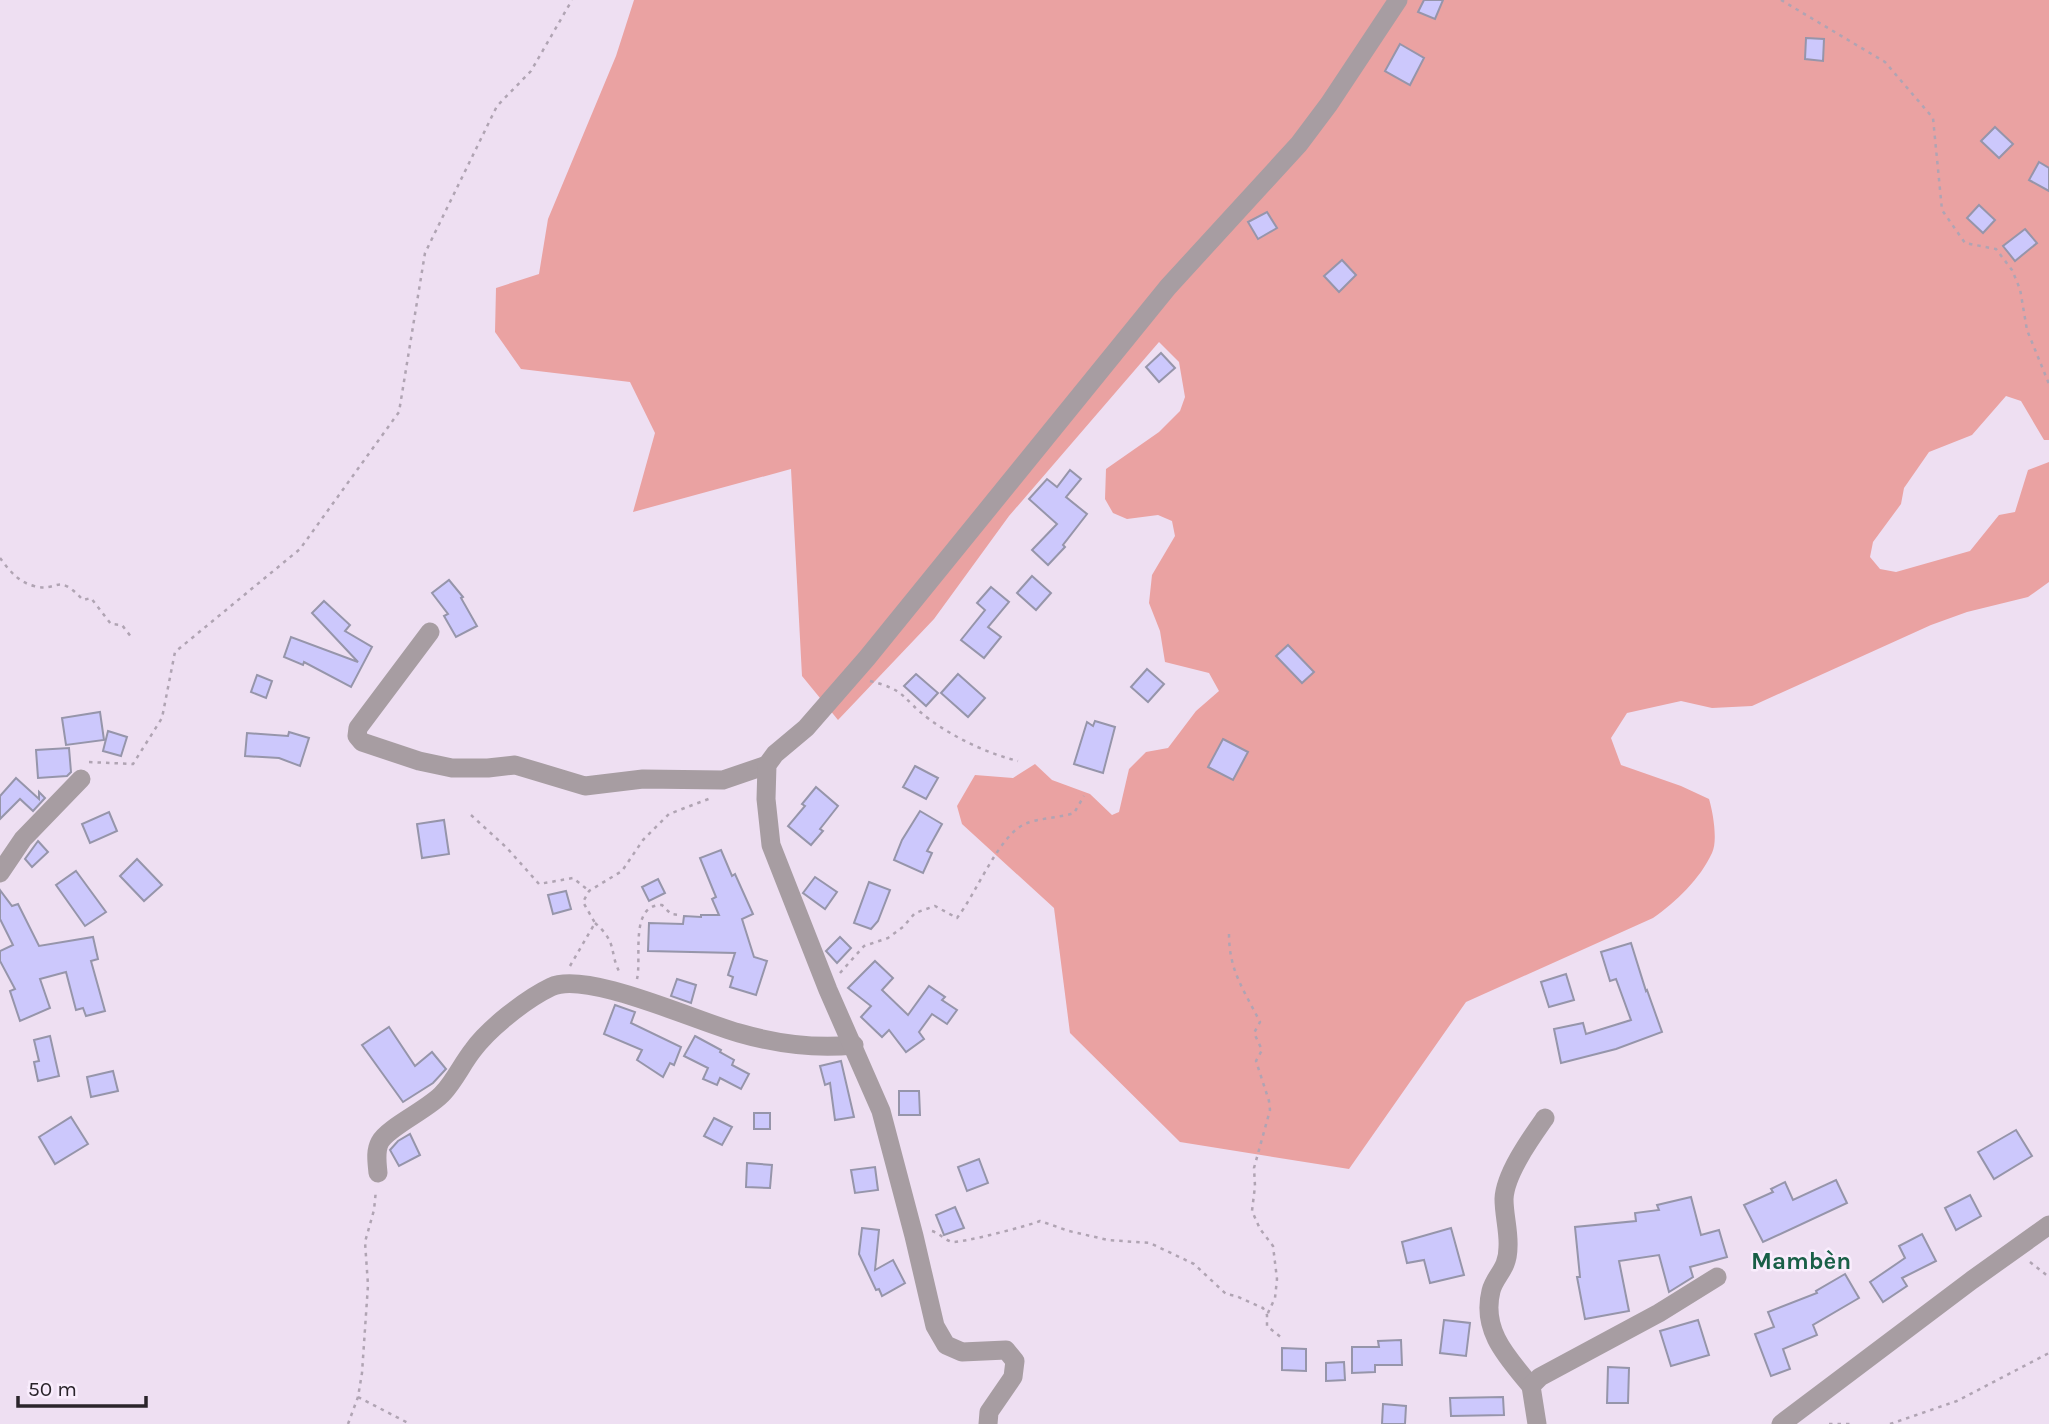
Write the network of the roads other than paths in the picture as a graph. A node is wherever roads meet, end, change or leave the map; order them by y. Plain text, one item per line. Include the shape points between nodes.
1 (1398, 0) edge
2 (430, 632) dead end
3 (767, 765) junction
4 (81, 779) road end
5 (0, 873) edge
6 (854, 1045) junction
7 (1545, 1118) dead end
8 (378, 1173) road end
9 (2049, 1225) edge
10 (1717, 1277) dead end
11 (1531, 1386) junction
12 (988, 1424) edge
13 (1537, 1424) edge
14 (1781, 1424) edge

1 - 3 street via 1299,144 1168,287 850,678
2 - 3 street via 358,728 362,742 452,768 515,765 585,786 643,779 723,780
3 - 6 street via 771,845
4 - 5 street via 23,839
6 - 8 street via 802,1047 768,1040 607,989 565,982 528,1000 493,1027 444,1093 382,1138
6 - 12 street via 881,1111 935,1326 946,1345 962,1352 1006,1349 1015,1361 1013,1377 989,1412
7 - 11 street via 1527,1144 1504,1196 1509,1247 1505,1268 1491,1289 1488,1314 1503,1352
9 - 14 street
10 - 11 street
11 - 13 street

